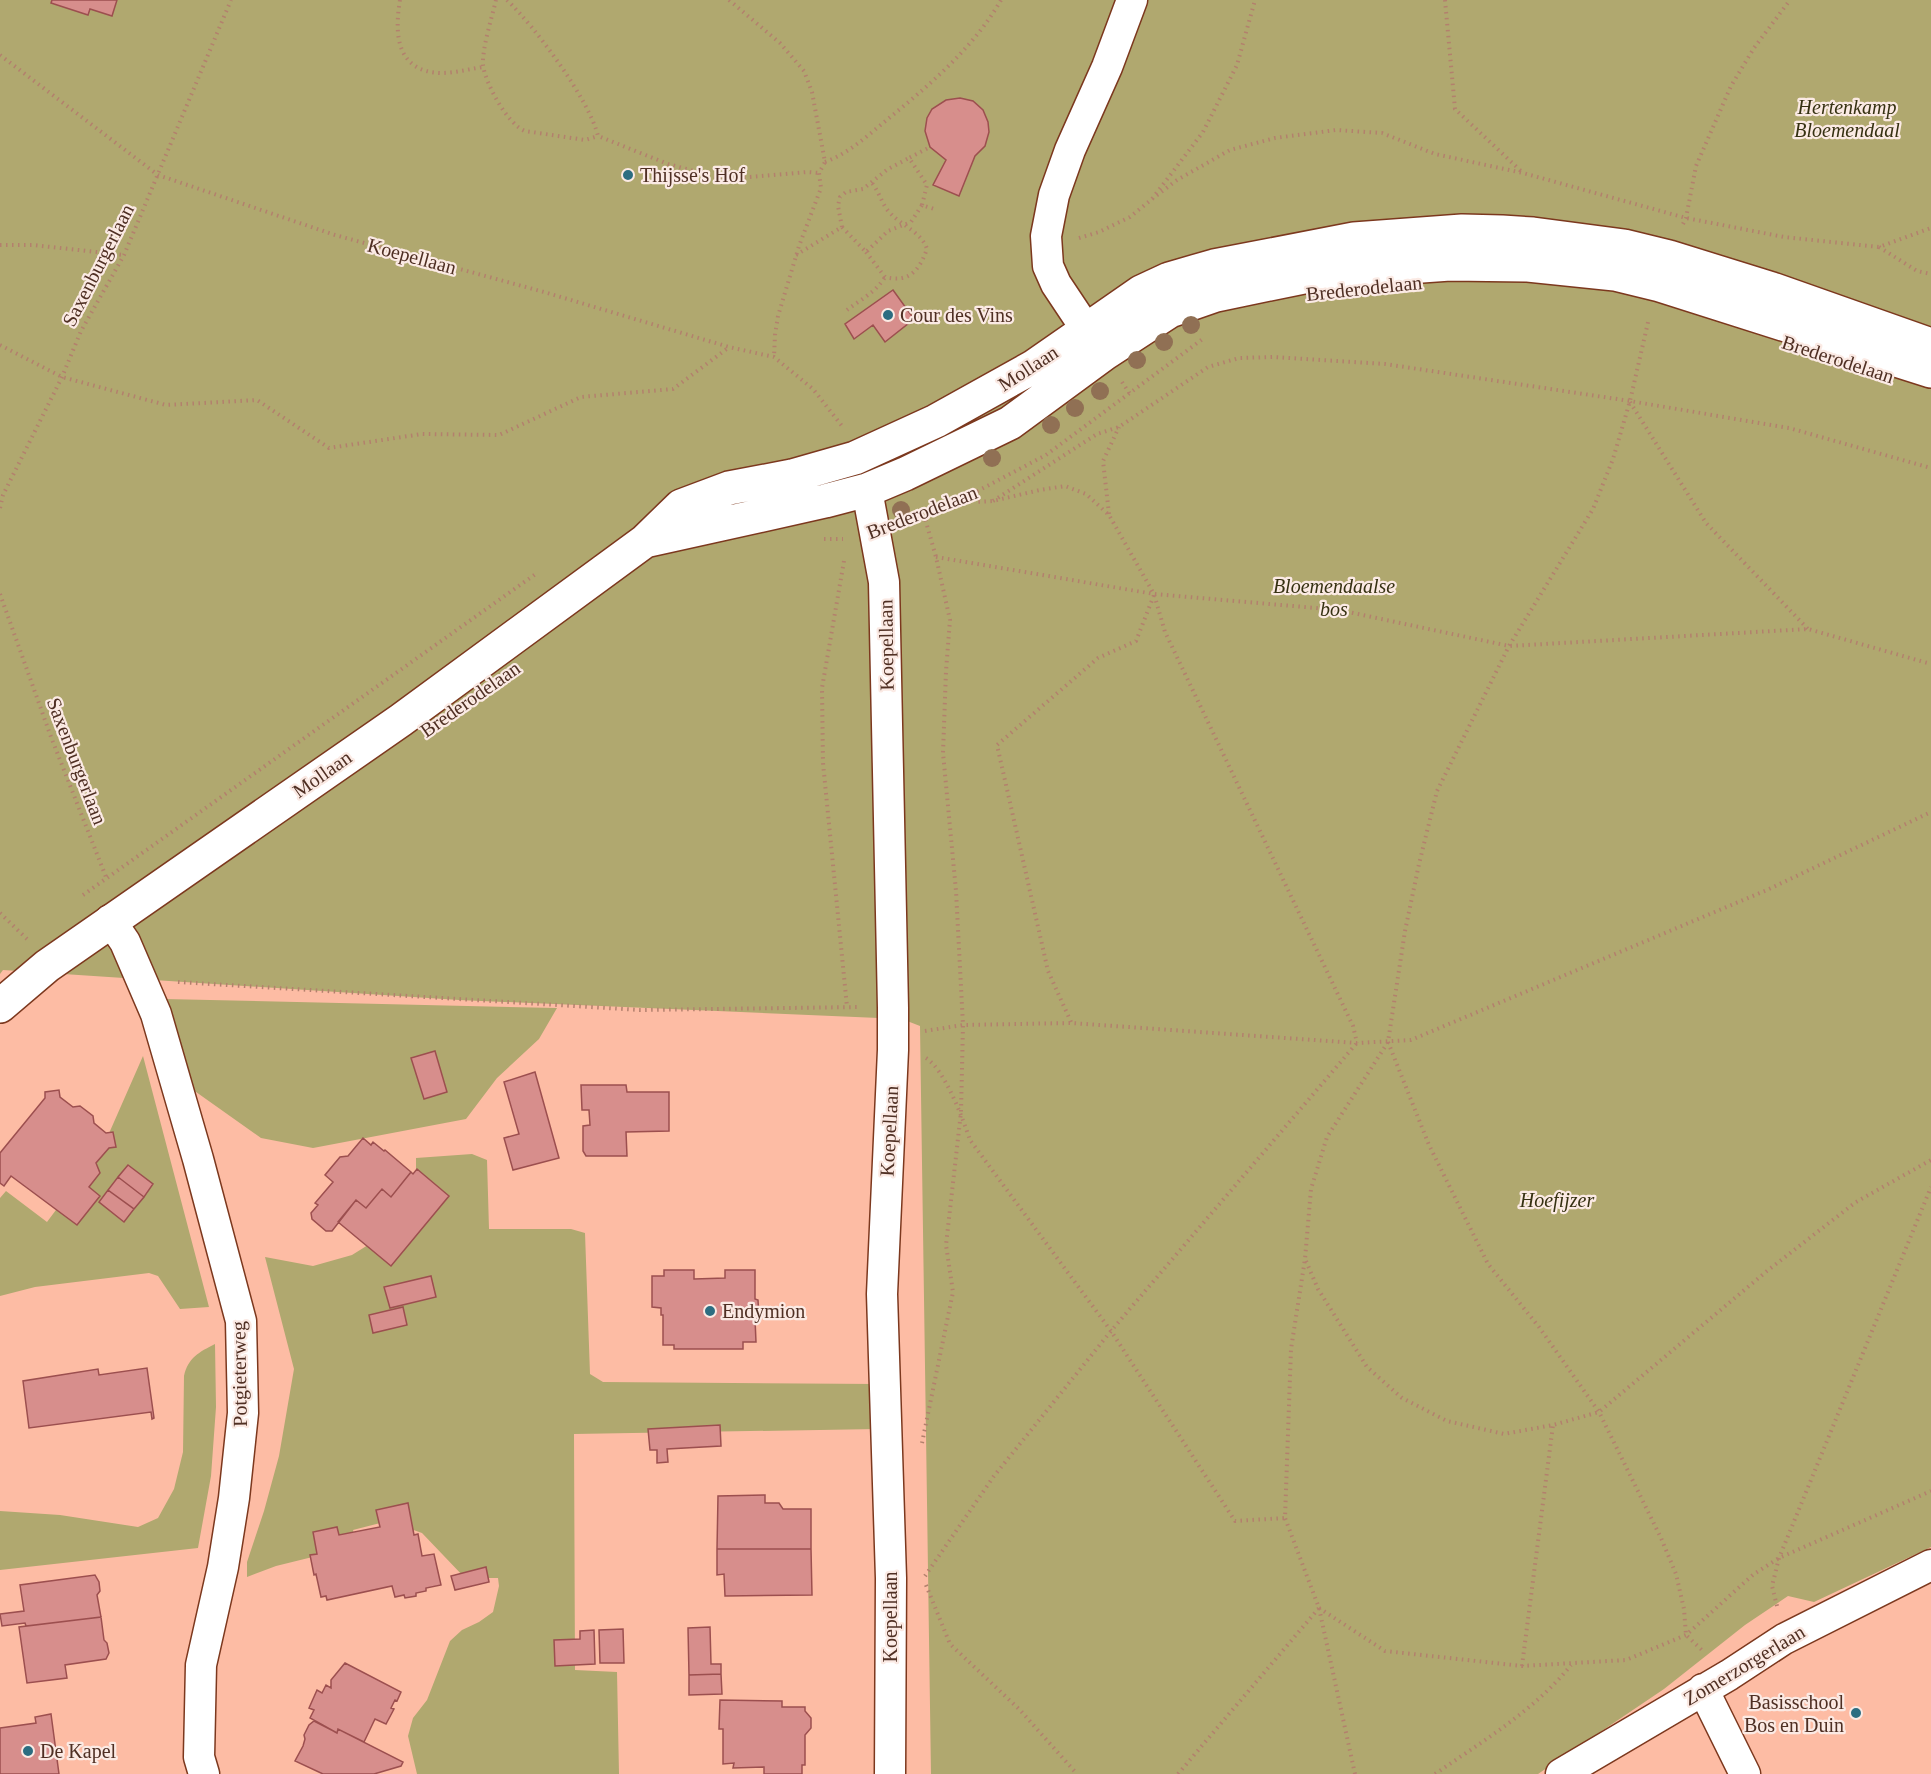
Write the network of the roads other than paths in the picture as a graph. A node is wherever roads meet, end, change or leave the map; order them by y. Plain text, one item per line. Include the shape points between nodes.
1 (1132, 0) edge
2 (1664, 271) junction
3 (1095, 341) junction
4 (1931, 345) edge
5 (1931, 371) edge
6 (855, 458) junction
7 (867, 490) junction
8 (645, 541) junction
9 (119, 914) junction
10 (0, 1006) edge
11 (1931, 1565) edge
12 (1703, 1689) junction
13 (204, 1774) edge
14 (890, 1774) edge
15 (1561, 1774) edge
16 (1745, 1774) edge

1 - 3 street via 1054,195 1046,249 1056,284
2 - 3 street, Brederodelaan via 1615,274 1528,265 1450,264 1323,273 1199,300
2 - 4 street, Brederodelaan via 1772,289
2 - 5 street, Brederodelaan
3 - 6 street, Mollaan via 1033,367 936,421
3 - 7 street, Mollaan via 1010,423
6 - 7 street
6 - 8 street, Mollaan via 729,488 681,506
7 - 8 street, Mollaan
7 - 14 street, Koepellaan via 861,536 884,582 893,1031 882,1294 891,1578
8 - 9 street, Mollaan via 401,720
9 - 10 street, Mollaan
9 - 13 street, Potgieterweg via 125,942 160,1025 241,1321 243,1413 234,1498 201,1665 200,1757
11 - 12 street, Zomerzorgerlaan via 1784,1639
12 - 15 street, Zomerzorgerlaan
12 - 16 street

